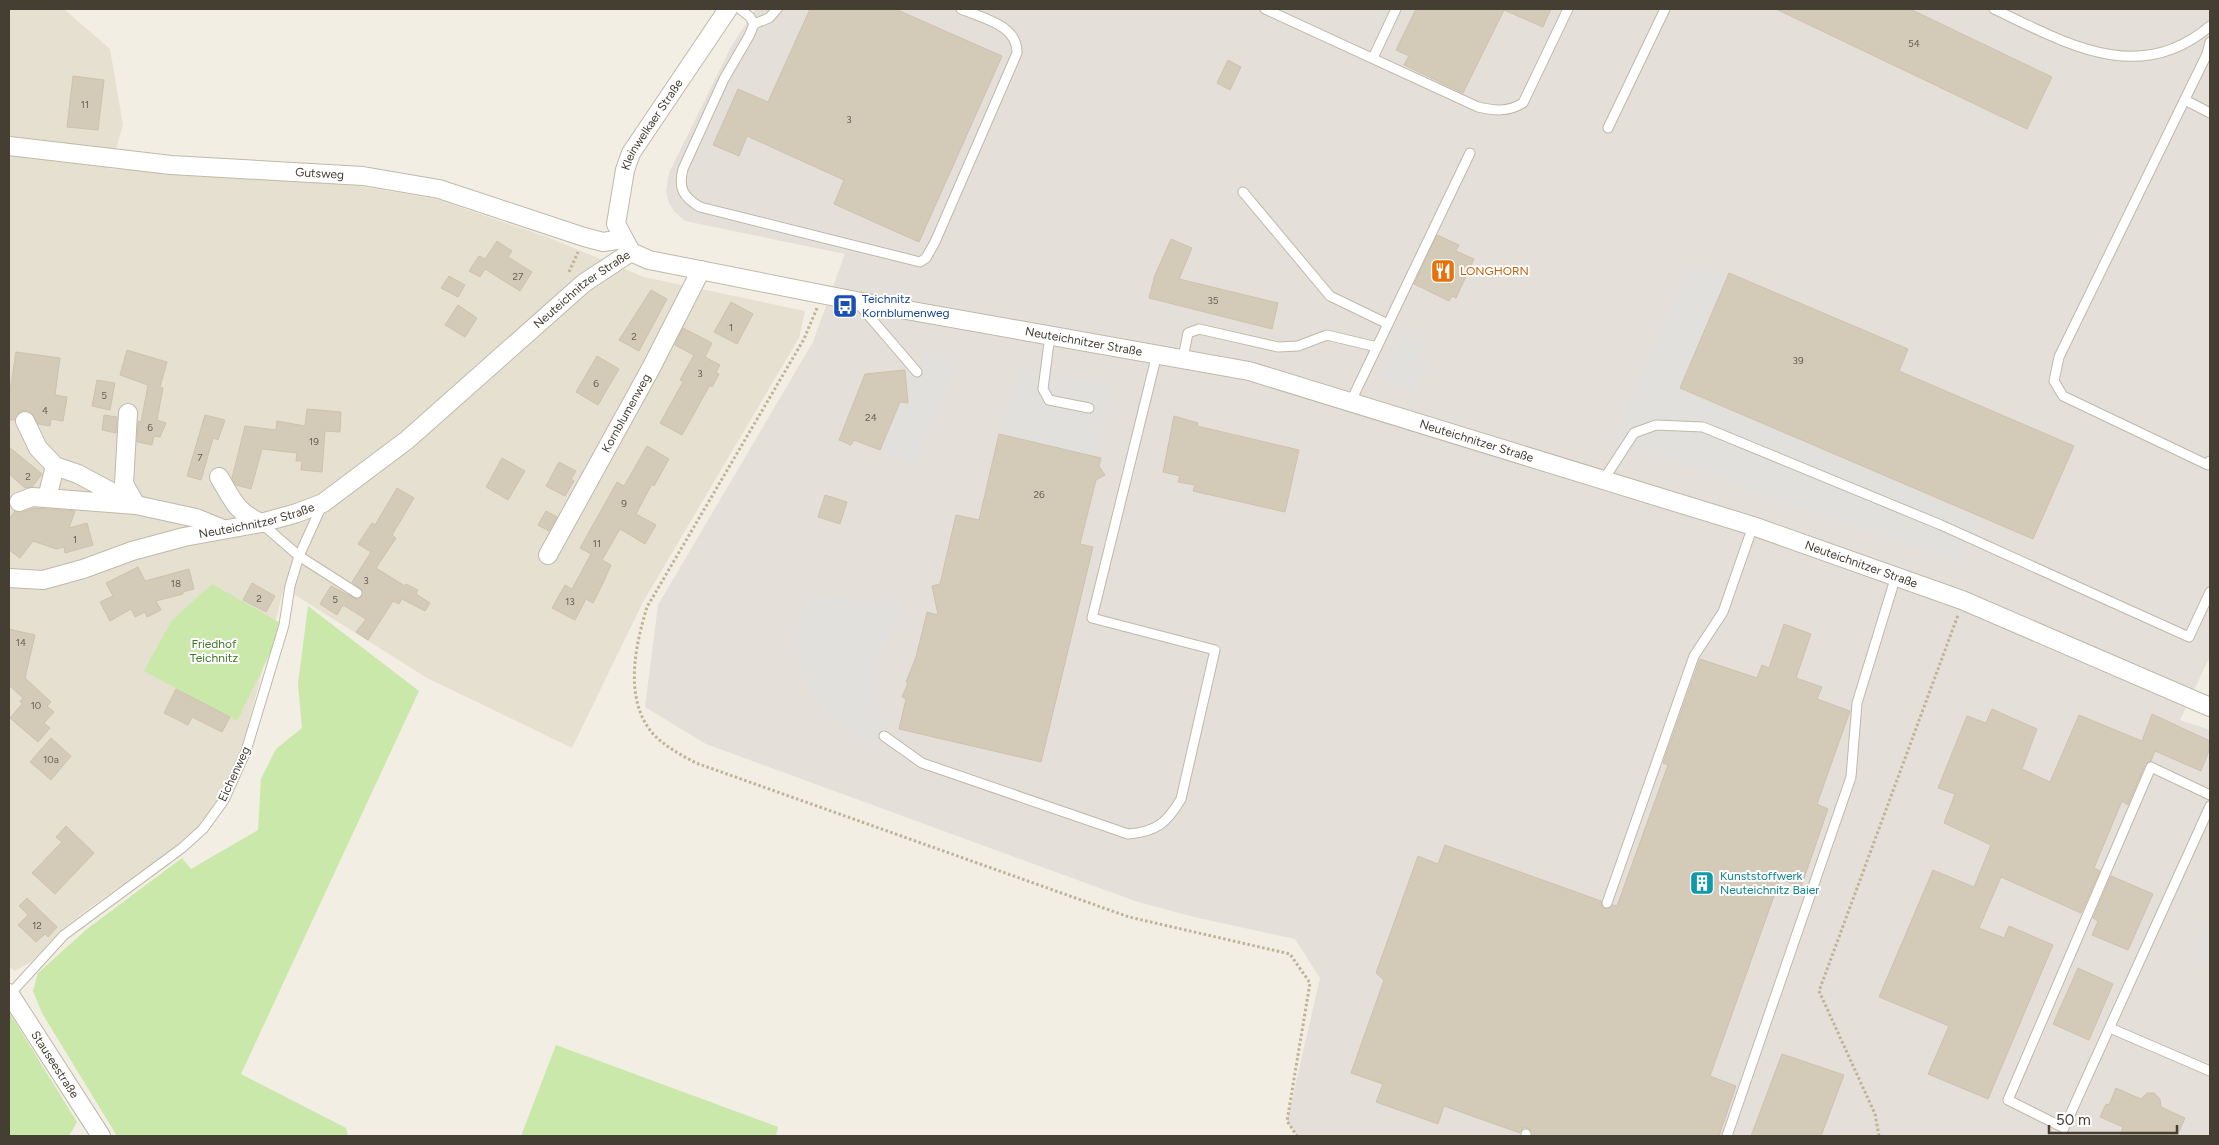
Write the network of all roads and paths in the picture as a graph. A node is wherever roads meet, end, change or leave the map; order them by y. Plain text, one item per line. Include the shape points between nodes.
1 (728, 9) edge
2 (740, 9) edge
3 (777, 9) edge
4 (961, 9) edge
5 (1265, 9) edge
6 (1396, 9) edge
7 (1568, 9) edge
8 (1665, 9) edge
9 (1994, 9) edge
10 (754, 24) junction
11 (2210, 26) edge
12 (2210, 42) edge
13 (1373, 58) junction
14 (2184, 100) junction
15 (2210, 113) edge
16 (1608, 128) dead end
17 (9, 146) edge
18 (1470, 153) dead end
19 (1243, 192) dead end
20 (627, 245) junction
21 (701, 270) junction
22 (856, 301) junction
23 (808, 306) dead end
24 (826, 309) dead end
25 (1388, 324) junction
26 (1050, 335) junction
27 (1377, 347) junction
28 (1157, 354) junction
29 (1183, 358) junction
30 (917, 372) dead end
31 (1351, 401) junction
32 (1089, 408) dead end
33 (128, 413) dead end
34 (25, 421) dead end
35 (2210, 461) edge
36 (55, 466) junction
37 (219, 477) dead end
38 (1604, 479) junction
39 (46, 498) junction
40 (19, 502) dead end
41 (323, 503) junction
42 (136, 506) junction
43 (261, 523) junction
44 (1753, 526) junction
45 (223, 529) junction
46 (548, 555) dead end
47 (299, 556) junction
48 (1896, 576) junction
49 (9, 578) edge
50 (2210, 592) edge
51 (357, 593) dead end
52 (1960, 608) junction
53 (1949, 612) dead end
54 (1967, 619) dead end
55 (2210, 707) edge
56 (884, 736) dead end
57 (2210, 795) edge
58 (2210, 806) edge
59 (1607, 903) dead end
60 (9, 994) edge
61 (2110, 1028) junction
62 (2210, 1071) edge
63 (101, 1136) edge
64 (1728, 1136) edge
65 (1879, 1136) edge

1 - 20 street, Kleinwelkaer Straße via 631,153 616,224
2 - 10 lane
3 - 10 lane via 769,18
4 - 10 lane via 1008,30 1014,36 1018,53 935,242 920,262 700,207 686,199 679,184 682,169
5 - 13 lane
6 - 13 lane
7 - 13 lane via 1528,96 1514,109 1501,111 1478,107
8 - 16 lane
9 - 11 lane via 2063,42 2110,56 2154,56 2196,38
12 - 14 lane
14 - 15 lane
14 - 35 lane via 2059,358 2054,381 2063,396 2208,465
17 - 20 street, Gutsweg via 171,165 363,176 439,189 584,237
18 - 25 lane
19 - 25 lane via 1330,296
20 - 21 street, Neuteichnitzer Straße via 649,260
20 - 41 street, Neuteichnitzer Straße via 408,440
21 - 22 street, Neuteichnitzer Straße
21 - 46 street, Kornblumenweg
22 - 26 street, Neuteichnitzer Straße
22 - 30 lane
23 - 24 path
25 - 27 lane
26 - 28 street, Neuteichnitzer Straße
26 - 32 lane via 1043,389 1045,396 1049,400
27 - 29 lane via 1328,335 1298,346 1278,347 1199,329 1188,333
27 - 31 lane
28 - 29 street, Neuteichnitzer Straße
28 - 56 lane via 1092,618 1216,650 1181,799 1171,816 1146,833 1128,834 922,763
29 - 31 street, Neuteichnitzer Straße via 1249,371
31 - 38 street, Neuteichnitzer Straße
33 - 42 street via 124,484
34 - 36 street via 38,448
36 - 39 street
36 - 42 street via 78,474
37 - 43 street via 244,515
38 - 44 street, Neuteichnitzer Straße
38 - 50 lane via 1634,433 1656,425 1702,428 1941,525 2189,637
39 - 40 street via 32,497
39 - 42 street
41 - 43 street, Neuteichnitzer Straße
41 - 47 lane, Eichenweg
42 - 45 street via 196,518
43 - 45 street, Neuteichnitzer Straße
43 - 47 lane
44 - 48 street, Neuteichnitzer Straße
44 - 59 lane via 1723,612 1694,656
45 - 49 street, Neuteichnitzer Straße via 132,551 43,580
47 - 51 lane
47 - 60 lane, Eichenweg via 284,625 246,751 224,800 203,829 182,848 64,935
48 - 52 street, Neuteichnitzer Straße
48 - 64 lane via 1857,703 1851,777
52 - 53 path
52 - 54 path
52 - 55 street, Neuteichnitzer Straße
52 - 65 path via 1819,991 1875,1114
57 - 61 lane via 2151,767 2008,1100 2064,1128
58 - 61 lane
60 - 63 street, Stauseestraße
61 - 62 lane

